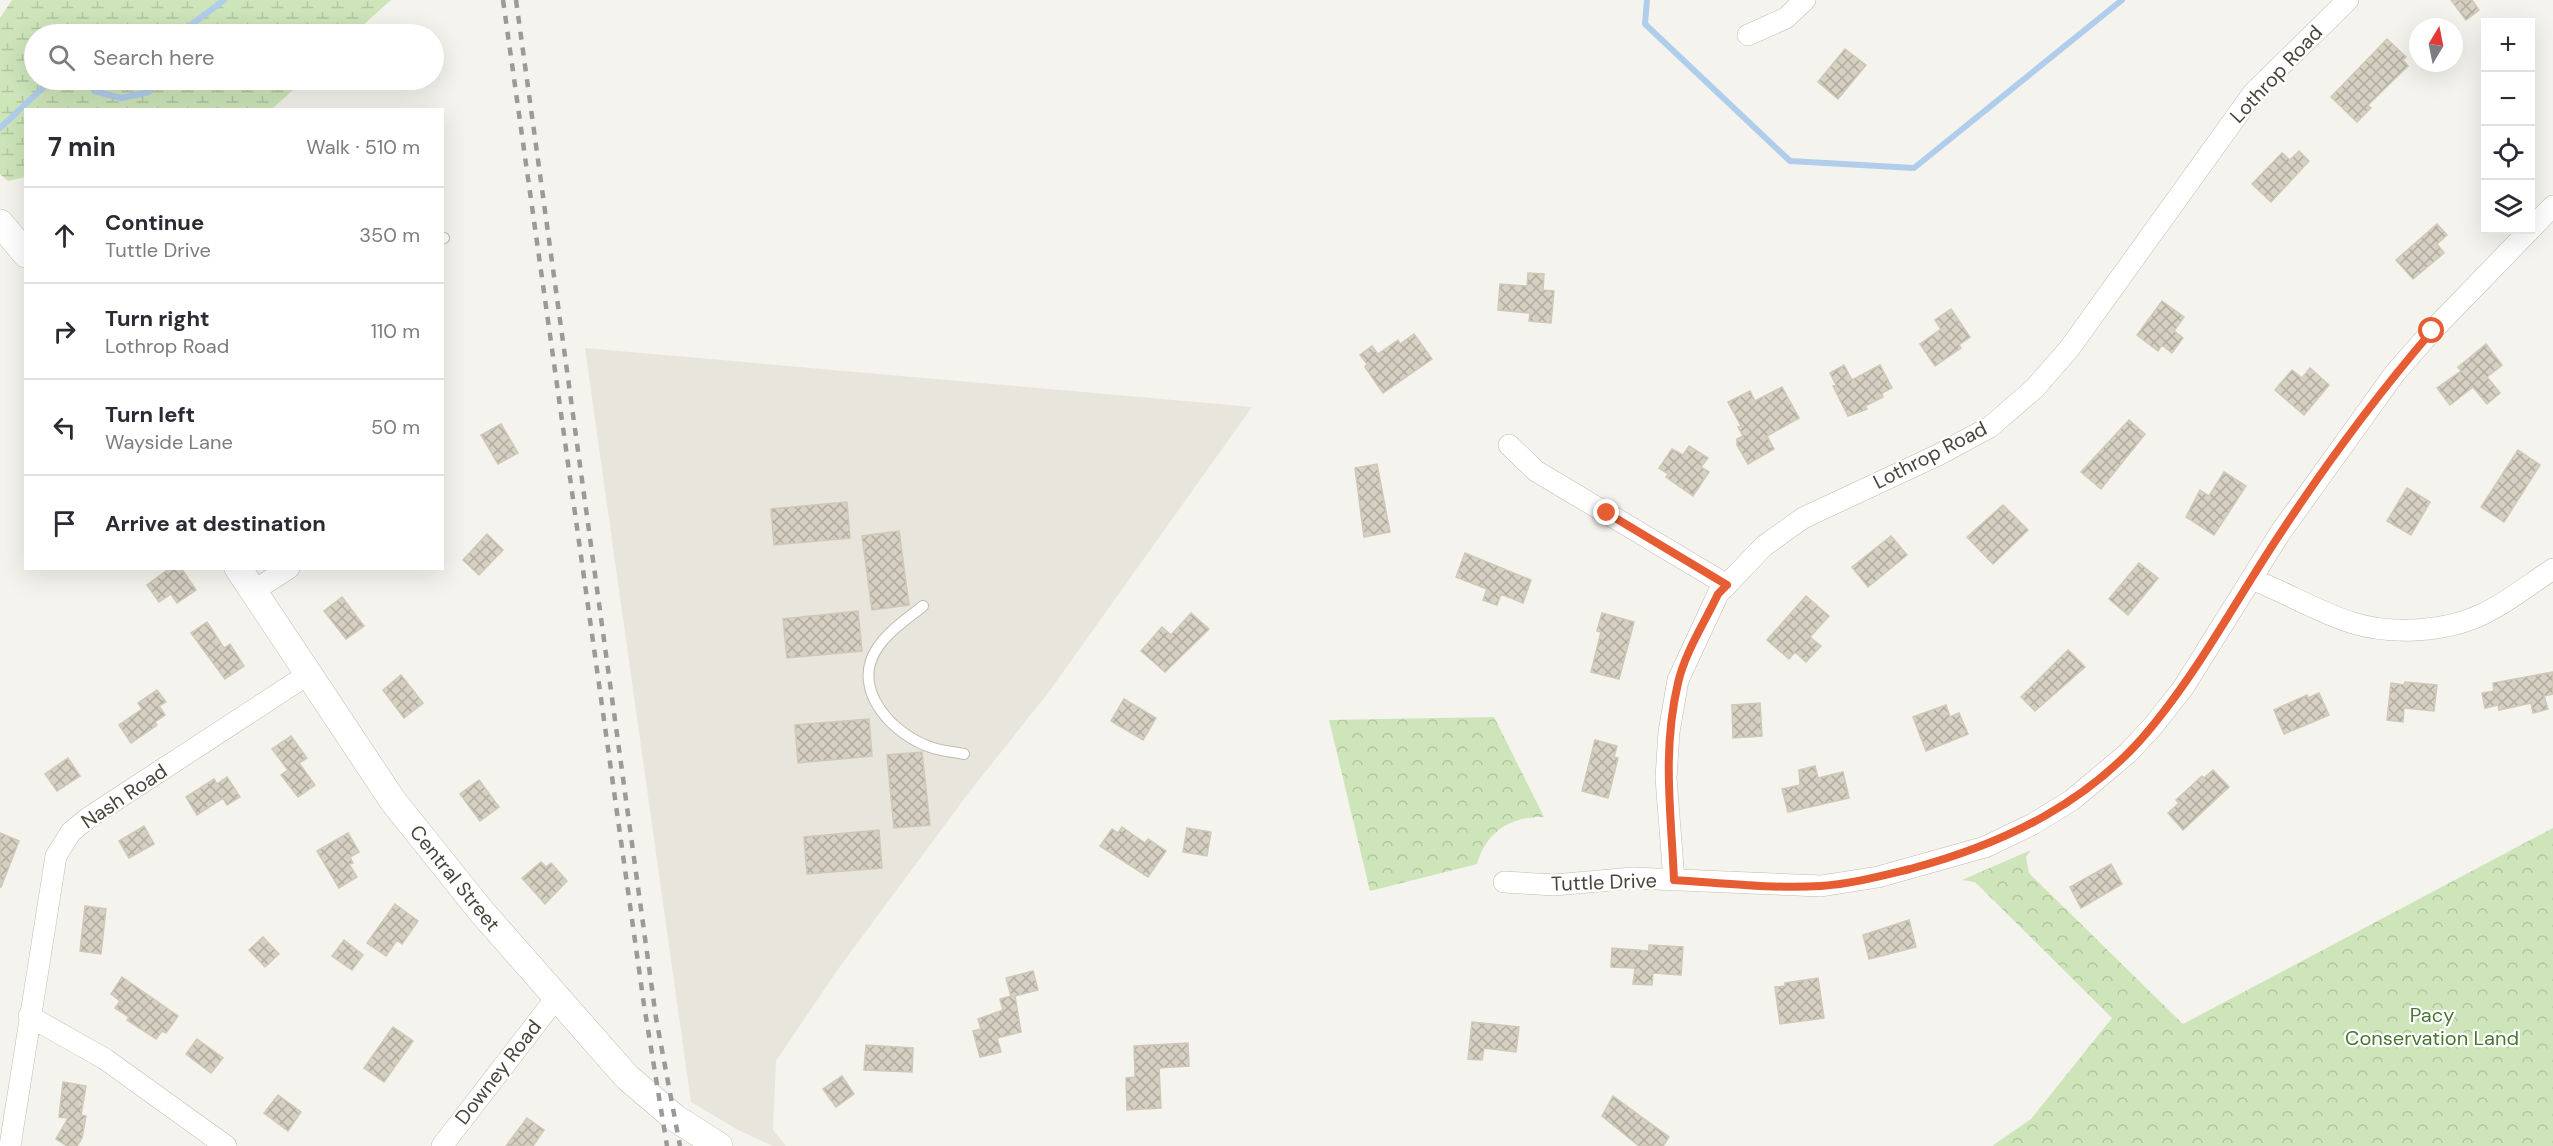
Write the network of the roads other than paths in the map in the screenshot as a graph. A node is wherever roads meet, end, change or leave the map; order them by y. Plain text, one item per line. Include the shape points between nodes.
1 (1804, 0) edge
2 (2348, 0) edge
3 (1748, 35) dead end
4 (2553, 206) edge
5 (0, 223) edge
6 (24, 252) edge
7 (1509, 445) dead end
8 (2553, 569) edge
9 (239, 570) edge
10 (286, 570) edge
11 (2252, 579) junction
12 (1727, 585) junction
13 (252, 592) junction
14 (923, 606) dead end
15 (307, 675) junction
16 (964, 754) dead end
17 (1674, 880) junction
18 (1504, 882) dead end
19 (556, 998) junction
20 (29, 1016) junction
21 (10, 1146) edge
22 (226, 1146) edge
23 (442, 1146) edge
24 (719, 1146) edge

1 - 3 street via 1786,18
2 - 12 street, Lothrop Road via 2254,92 2076,340 2034,389 1990,427 1803,518 1764,546
4 - 11 street, Tuttle Drive via 2395,373 2280,533
5 - 6 street
7 - 12 street via 1536,471
8 - 11 street via 2484,614 2456,624 2416,629 2382,629 2353,623
9 - 13 street, Central Street
10 - 13 street
11 - 17 street, Tuttle Drive via 2183,688 2153,726 2104,774 2033,824 1985,847 1878,877 1821,886
12 - 17 street, Lothrop Road via 1718,594 1678,680 1666,778
13 - 15 street, Central Street
14 - 16 lane via 876,650 869,670 869,690 878,708 903,733 931,747
15 - 19 street, Central Street via 393,801
15 - 20 street, Nash Road via 71,832 56,856
17 - 18 street, Tuttle Drive via 1633,878 1554,885
19 - 23 street, Downey Road
19 - 24 street, Central Street via 627,1077 675,1118
20 - 21 street, Nash Road
20 - 22 street via 105,1059

